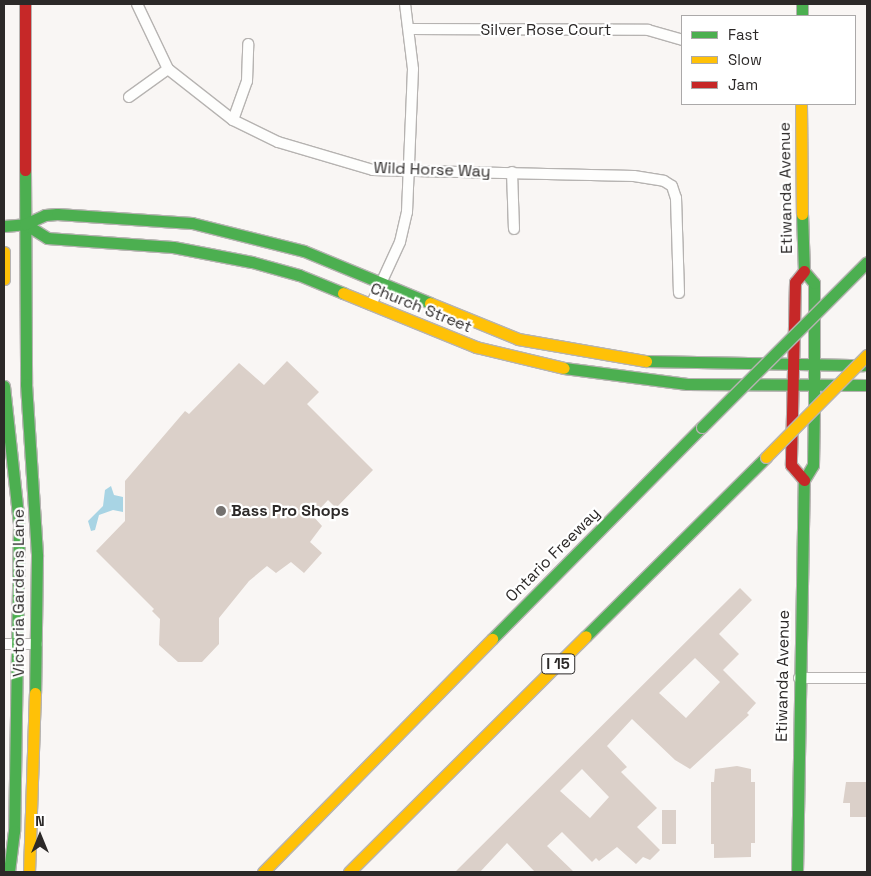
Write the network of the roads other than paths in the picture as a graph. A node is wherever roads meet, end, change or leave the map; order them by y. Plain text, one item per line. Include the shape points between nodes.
1 (25, 4) edge
2 (137, 4) edge
3 (405, 4) edge
4 (409, 30) junction
5 (681, 40) edge
6 (248, 44) dead end
7 (168, 69) junction
8 (129, 97) dead end
9 (801, 105) edge
10 (233, 120) junction
11 (410, 172) junction
12 (512, 172) junction
13 (25, 224) junction
14 (4, 226) edge
15 (514, 229) dead end
16 (4, 252) edge
17 (867, 262) edge
18 (804, 271) junction
19 (4, 279) edge
20 (381, 283) junction
21 (679, 293) dead end
22 (370, 305) junction
23 (867, 356) edge
24 (792, 363) junction
25 (813, 364) junction
26 (867, 365) edge
27 (792, 384) junction
28 (813, 384) junction
29 (867, 385) edge
30 (4, 386) edge
31 (804, 480) junction
32 (4, 644) edge
33 (17, 644) junction
34 (37, 644) junction
35 (799, 678) junction
36 (867, 678) edge
37 (9, 872) edge
38 (29, 872) edge
39 (263, 872) edge
40 (349, 872) edge
41 (797, 872) edge

1 - 13 main road, Victoria Gardens Lane
2 - 7 street, Wild Horse Way
3 - 4 street
4 - 5 street, Silver Rose Court via 648,30
4 - 11 street via 413,69
6 - 10 street via 247,81
7 - 8 street
7 - 10 street, Wild Horse Way
9 - 18 main road, Etiwanda Avenue via 799,151
10 - 11 street, Wild Horse Way via 278,142 373,170
11 - 12 street, Wild Horse Way
11 - 20 street via 407,212 400,242
12 - 15 street
12 - 21 street, Wild Horse Way via 653,178 672,186 677,208
13 - 14 main road, Church Street
13 - 20 main road, Church Street via 45,215 57,214 192,223 304,252
13 - 22 main road, Church Street via 47,238 114,241 215,254 299,275
13 - 34 main road, Victoria Gardens Lane via 26,384 38,556
16 - 19 main road
17 - 39 main road, Ontario Freeway, bridge
18 - 24 main road, Etiwanda Avenue via 795,282
18 - 25 main road, Etiwanda Avenue via 814,283
20 - 22 street
20 - 24 main road, Church Street via 518,339 641,361
22 - 27 main road, Church Street via 476,347 545,366 687,384
23 - 40 main road, I 15, bridge
24 - 25 main road, Church Street
24 - 27 main road, Etiwanda Avenue
25 - 26 main road, Church Street
25 - 28 main road, Etiwanda Avenue
27 - 28 main road, Church Street
27 - 31 main road, Etiwanda Avenue via 791,465
28 - 29 main road, Church Street
28 - 31 main road, Etiwanda Avenue via 813,465
30 - 33 main road, Victoria Gardens Lane via 19,524
31 - 35 main road, Etiwanda Avenue
32 - 33 street
33 - 34 street
33 - 37 main road, Victoria Gardens Lane via 14,831
34 - 38 main road, Victoria Gardens Lane
35 - 36 street
35 - 41 main road, Etiwanda Avenue

